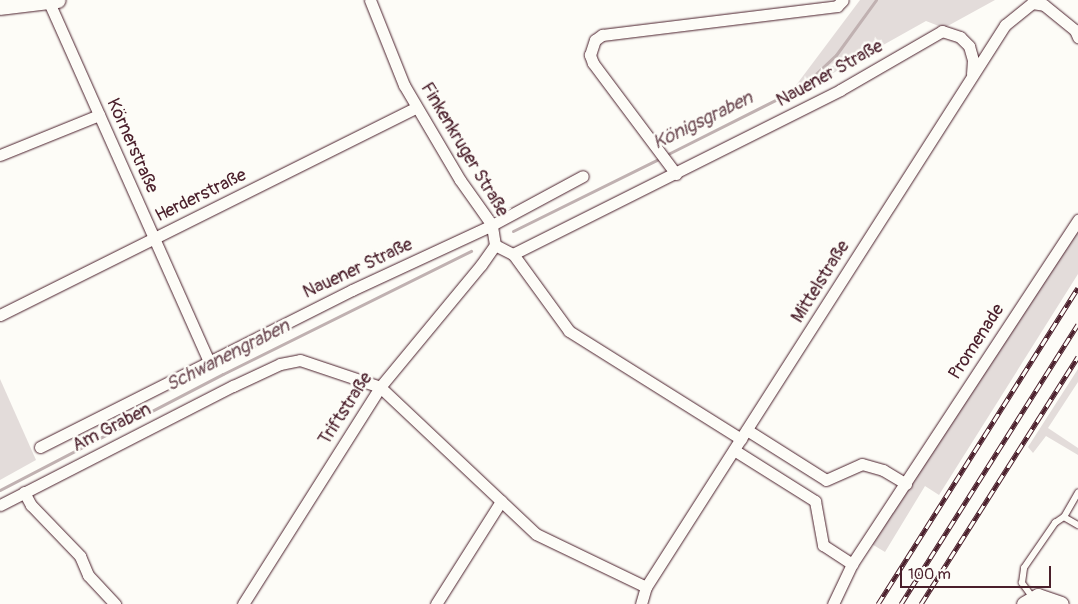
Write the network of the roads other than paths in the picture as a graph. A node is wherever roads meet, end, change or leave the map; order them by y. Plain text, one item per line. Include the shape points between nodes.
1 (51, 0) edge
2 (370, 0) edge
3 (843, 0) edge
4 (0, 7) edge
5 (1078, 37) edge
6 (971, 78) junction
7 (416, 108) junction
8 (99, 115) junction
9 (0, 154) edge
10 (676, 174) junction
11 (583, 176) dead end
12 (1078, 220) edge
13 (492, 225) junction
14 (154, 239) junction
15 (494, 244) junction
16 (514, 254) junction
17 (0, 314) edge
18 (209, 361) junction
19 (380, 387) junction
20 (744, 435) junction
21 (40, 448) dead end
22 (734, 450) junction
23 (906, 484) junction
24 (24, 492) junction
25 (1078, 493) edge
26 (501, 501) junction
27 (0, 505) edge
28 (1062, 518) junction
29 (1078, 525) edge
30 (852, 564) junction
31 (646, 587) junction
32 (1028, 600) edge
33 (114, 604) edge
34 (243, 604) edge
35 (436, 604) edge
36 (641, 604) edge
37 (833, 604) edge
38 (1061, 604) edge

1 - 4 street
1 - 8 street, Körnerstraße
2 - 7 street, Finkenkruger Straße via 385,43
3 - 10 street via 837,6 602,35 595,40 591,48 593,63
5 - 6 street, Mittelstraße via 1075,30 1044,5 1032,3 1005,25
6 - 10 street, Nauener Straße via 973,60 969,46 960,37 942,31 840,90
6 - 20 street, Mittelstraße
7 - 13 street, Finkenkruger Straße
7 - 14 street, Herderstraße
8 - 9 street
8 - 14 street, Körnerstraße
10 - 16 street, Nauener Straße
11 - 13 street, Nauener Straße
12 - 23 street, Promenade
13 - 15 street, Finkenkruger Straße
13 - 18 street, Nauener Straße
14 - 17 street, Herderstraße
14 - 18 street, Körnerstraße
15 - 16 street, Finkenkruger Straße
15 - 19 street, Triftstraße via 482,265
16 - 20 street, Finkenkruger Straße via 569,331
18 - 21 street, Nauener Straße
19 - 24 street, Am Graben via 307,361 280,364
19 - 26 street
19 - 34 street, Triftstraße
20 - 22 street, Mittelstraße
20 - 23 street, Finkenkruger Straße via 826,480 854,466 873,467
22 - 30 street via 815,500 819,535 828,551
22 - 31 street, Mittelstraße
23 - 30 street, Promenade
24 - 27 street, Am Graben
24 - 33 street via 31,505 80,556 88,575
25 - 28 lane
26 - 31 street via 536,534
26 - 35 street
28 - 29 lane
28 - 32 lane via 1047,532 1021,577
30 - 37 street, Promenade
31 - 36 street, Mittelstraße
32 - 38 street

